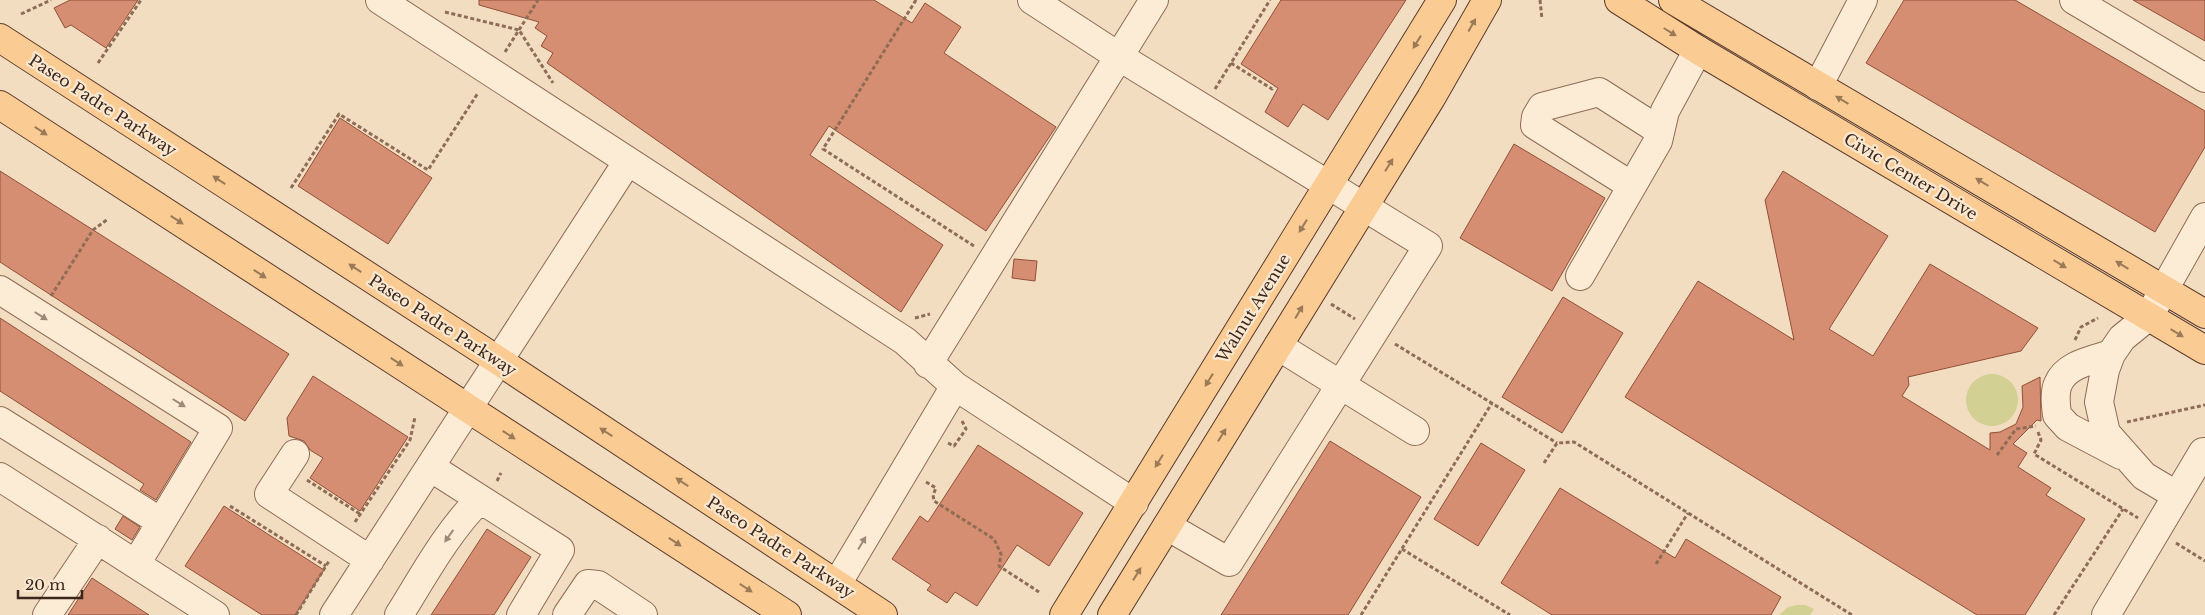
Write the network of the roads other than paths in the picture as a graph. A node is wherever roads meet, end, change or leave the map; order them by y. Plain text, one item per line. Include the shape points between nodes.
1 (380, 0) edge
2 (1032, 0) edge
3 (1154, 0) edge
4 (1442, 0) edge
5 (1487, 0) edge
6 (1619, 0) edge
7 (1673, 0) edge
8 (1863, 0) edge
9 (2089, 4) edge
10 (0, 38) edge
11 (1698, 50) junction
12 (1118, 56) junction
13 (2205, 78) edge
14 (1818, 86) junction
15 (0, 105) edge
16 (1660, 131) junction
17 (628, 161) junction
18 (1329, 185) junction
19 (1632, 186) junction
20 (1364, 207) junction
21 (2205, 218) edge
22 (1580, 276) dead end
23 (0, 290) edge
24 (2164, 290) junction
25 (2205, 314) edge
26 (2148, 316) junction
27 (1278, 346) junction
28 (2205, 350) edge
29 (2111, 354) junction
30 (499, 361) junction
31 (928, 364) junction
32 (1341, 384) junction
33 (955, 386) junction
34 (468, 409) junction
35 (0, 421) edge
36 (1415, 431) dead end
37 (295, 454) dead end
38 (2205, 454) edge
39 (2126, 458) junction
40 (430, 467) junction
41 (0, 477) edge
42 (2176, 495) junction
43 (480, 499) junction
44 (1134, 503) junction
45 (161, 522) junction
46 (1167, 526) junction
47 (98, 539) junction
48 (370, 560) junction
49 (136, 564) junction
50 (837, 584) junction
51 (47, 615) edge
52 (216, 615) edge
53 (334, 615) edge
54 (399, 615) edge
55 (521, 615) edge
56 (567, 615) edge
57 (643, 615) edge
58 (787, 615) edge
59 (883, 615) edge
60 (1064, 615) edge
61 (1112, 615) edge
62 (2106, 615) edge

1 - 17 lane
2 - 12 lane
3 - 12 lane
4 -> 18 main road, Walnut Avenue
20 -> 5 main road
6 -> 11 main road, Civic Center Drive
7 - 14 main road, Civic Center Drive
8 - 14 lane
9 - 13 lane
30 -> 10 main road, Paseo Padre Parkway
11 - 16 lane via 1665,111
11 -> 26 main road, Civic Center Drive
12 - 18 lane
12 - 31 lane via 979,253
24 -> 14 main road, Civic Center Drive
15 -> 34 main road
16 - 19 lane via 1658,141
16 - 19 lane via 1599,92 1542,107 1536,117 1535,125
17 - 30 lane
17 - 31 lane via 905,342
18 - 20 lane
18 -> 44 main road, Walnut Avenue
19 - 22 lane
27 -> 20 main road
20 - 32 lane via 1428,246
21 - 24 lane
23 -> 45 lane via 218,428
24 - 25 main road, Civic Center Drive
24 - 26 lane
26 -> 28 main road, Civic Center Drive
26 - 29 lane via 2122,338
27 - 32 lane
46 -> 27 main road
29 - 39 lane via 2104,370 2100,402 2106,433
29 - 39 lane via 2073,366 2058,383 2057,415 2068,427
30 - 34 lane
50 -> 30 main road, Paseo Padre Parkway
31 - 33 lane
32 - 36 lane
32 - 46 lane via 1228,562
33 - 44 lane
50 -> 33 lane
34 - 40 lane
34 -> 58 main road
35 - 45 lane
37 - 48 lane via 269,494
38 - 42 lane via 2203,452
39 - 42 lane via 2144,476
40 - 43 lane
40 - 48 lane
41 - 47 lane
42 - 62 lane
43 -> 54 lane via 448,536
43 - 55 lane via 560,550
44 - 60 main road, Walnut Avenue
45 - 49 lane
61 -> 46 main road
47 - 49 lane
47 - 51 lane
48 - 53 lane
49 - 52 lane
50 - 59 main road, Paseo Padre Parkway
56 - 57 lane via 588,584 598,585

